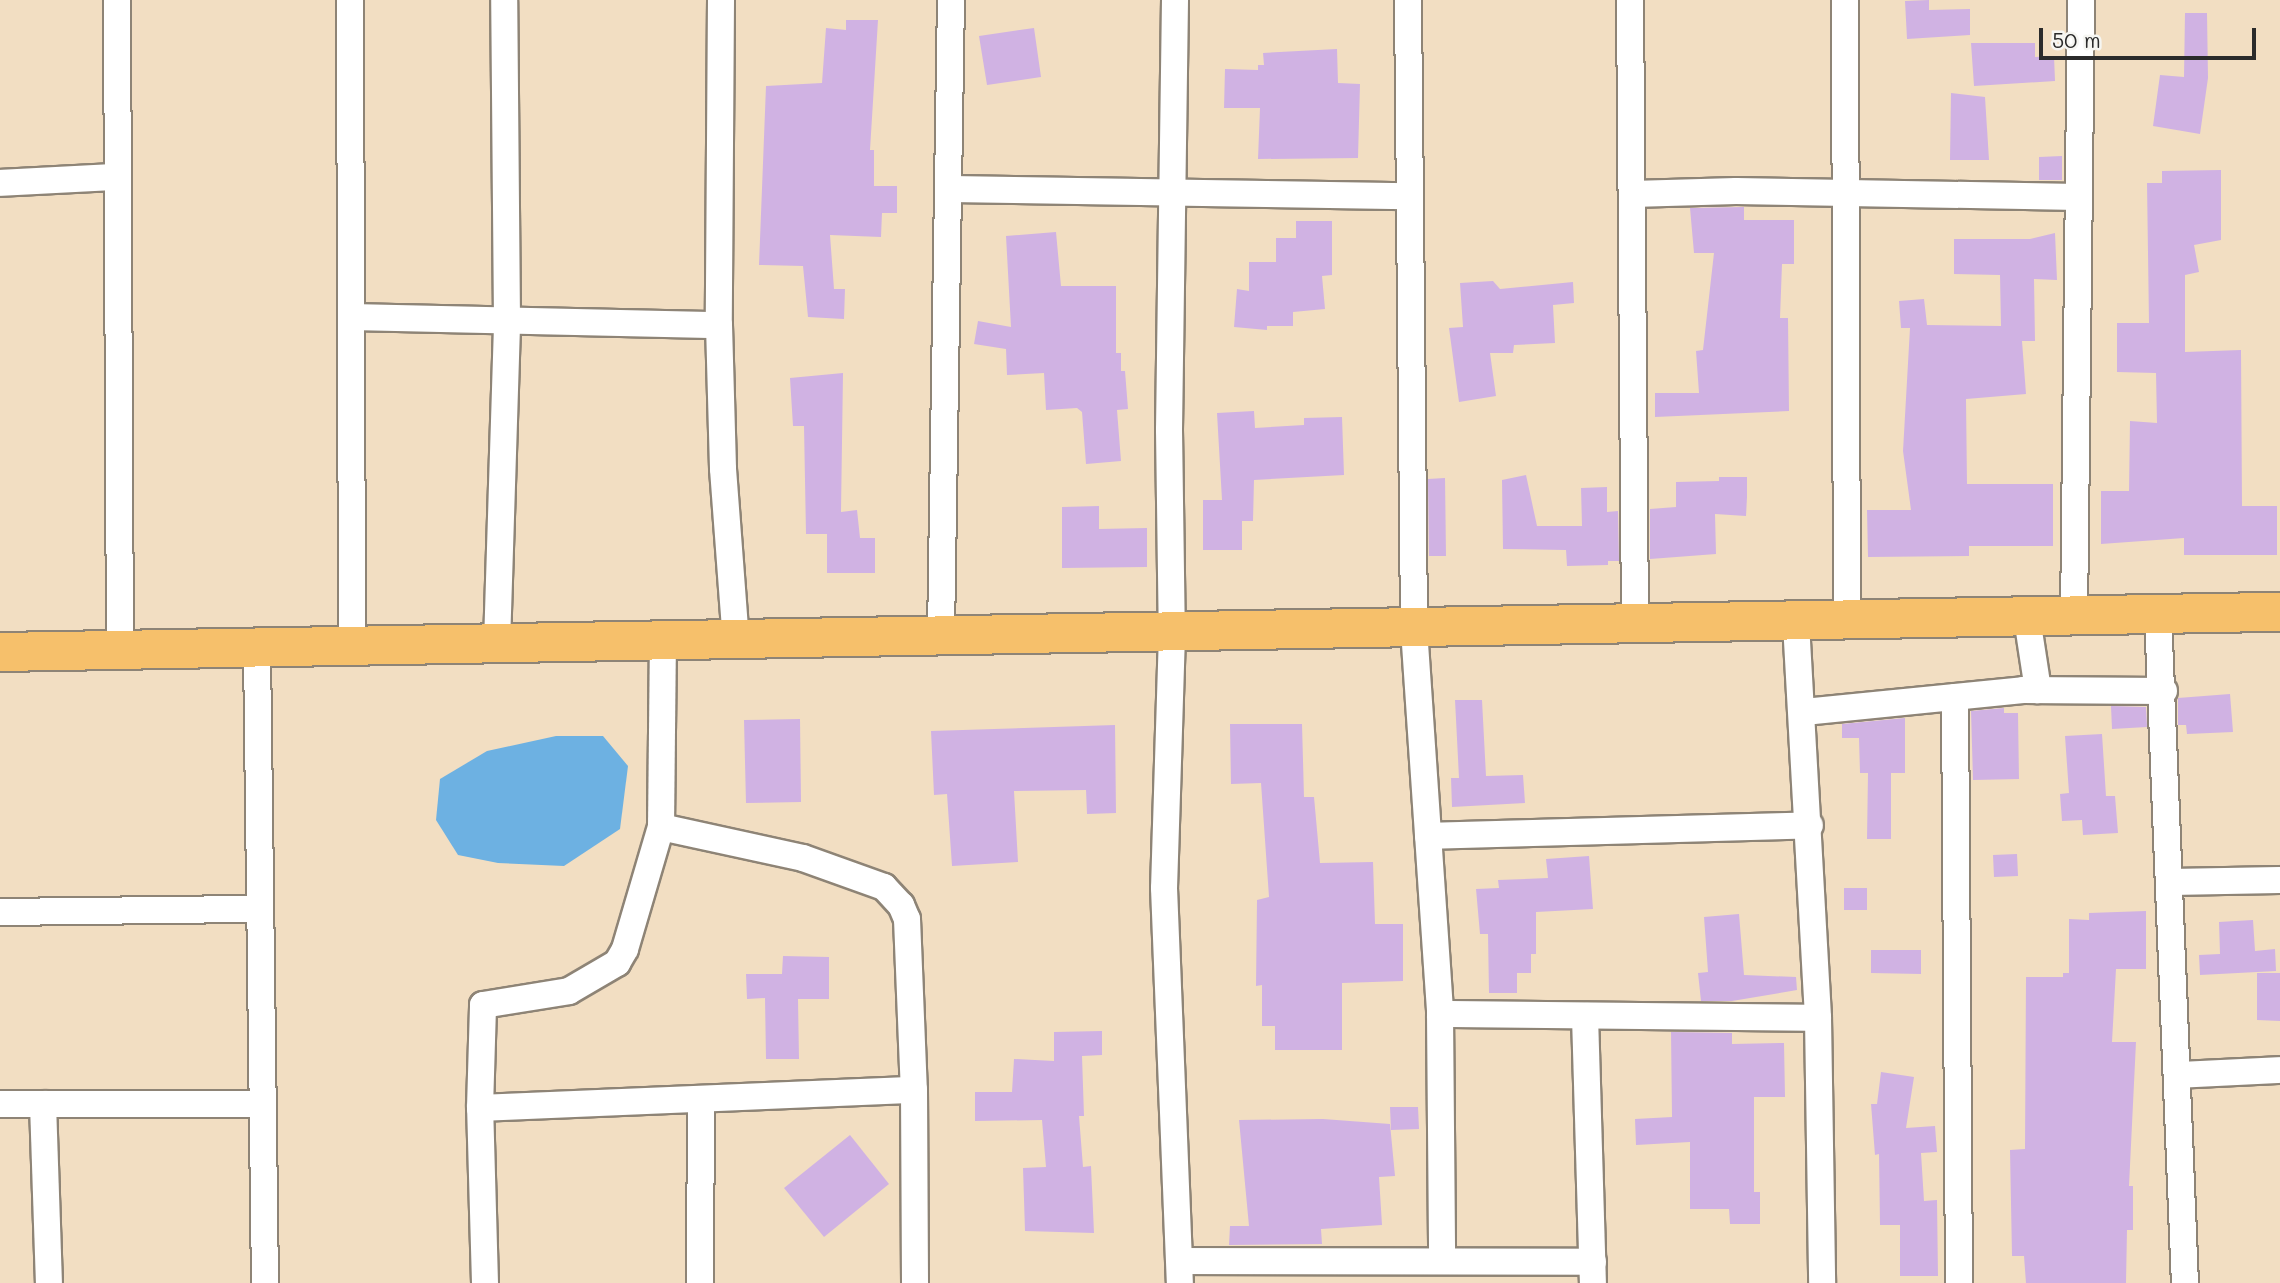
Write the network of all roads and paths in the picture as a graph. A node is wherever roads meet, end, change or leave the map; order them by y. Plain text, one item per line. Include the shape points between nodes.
1 (117, 0) edge
2 (350, 0) edge
3 (504, 0) edge
4 (721, 0) edge
5 (951, 0) edge
6 (1175, 0) edge
7 (1408, 0) edge
8 (1630, 0) edge
9 (1845, 0) edge
10 (2081, 0) edge
11 (114, 177) junction
12 (0, 183) edge
13 (951, 189) junction
14 (1843, 193) junction
15 (1174, 194) junction
16 (1632, 194) junction
17 (1408, 195) junction
18 (2078, 197) junction
19 (354, 317) junction
20 (507, 321) junction
21 (719, 325) junction
22 (2280, 612) edge
23 (2158, 615) junction
24 (2027, 618) junction
25 (2074, 618) junction
26 (1847, 621) junction
27 (1796, 623) junction
28 (1634, 626) junction
29 (1413, 629) junction
30 (941, 634) junction
31 (1172, 634) junction
32 (736, 640) junction
33 (663, 641) junction
34 (497, 644) junction
35 (352, 646) junction
36 (257, 649) junction
37 (0, 652) edge
38 (120, 652) junction
39 (2038, 690) junction
40 (2164, 691) junction
41 (1955, 697) junction
42 (1804, 712) junction
43 (1810, 825) junction
44 (661, 827) junction
45 (1428, 836) junction
46 (2280, 880) edge
47 (2171, 882) junction
48 (259, 909) junction
49 (0, 912) edge
50 (1440, 1014) junction
51 (1586, 1016) junction
52 (1818, 1017) junction
53 (2280, 1070) edge
54 (2178, 1075) junction
55 (914, 1090) junction
56 (701, 1100) junction
57 (0, 1104) edge
58 (43, 1104) junction
59 (262, 1104) junction
60 (480, 1108) junction
61 (1442, 1261) junction
62 (1180, 1272) edge
63 (1593, 1272) edge
64 (48, 1283) edge
65 (265, 1283) edge
66 (485, 1283) edge
67 (701, 1283) edge
68 (915, 1283) edge
69 (1822, 1283) edge
70 (1959, 1283) edge
71 (2185, 1283) edge

1 - 11 street
2 - 19 street
3 - 20 street
4 - 21 street
5 - 13 street
6 - 15 street
7 - 17 street
8 - 16 street
9 - 14 street
10 - 18 street
11 - 12 street
11 - 38 street
13 - 15 street
13 - 30 street
14 - 16 street
14 - 18 street
14 - 26 street
15 - 17 street
15 - 31 street via 1169,430
16 - 28 street
17 - 29 street
18 - 25 street
19 - 20 street
19 - 35 street
20 - 21 street
20 - 34 street
21 - 32 street via 723,470
22 - 23 highway
23 - 25 highway
23 - 40 street
24 - 25 highway
24 - 26 highway
24 - 39 street
26 - 27 highway
27 - 28 highway
27 - 42 street
28 - 29 highway
29 - 31 highway
29 - 45 street
30 - 31 highway
30 - 32 highway
31 - 62 street via 1164,888
32 - 33 highway
33 - 34 highway
33 - 44 street
34 - 35 highway
35 - 36 highway
36 - 38 highway
36 - 48 street
37 - 38 highway
39 - 40 street
39 - 41 street
40 - 47 street
41 - 42 street
41 - 70 street
42 - 43 street
43 - 45 street
43 - 52 street
44 - 55 street via 776,850 893,894 907,919
44 - 60 street via 625,949 617,962 569,991 483,1005
45 - 50 street
46 - 47 street
47 - 54 street
48 - 49 street
48 - 59 street
50 - 51 street
50 - 61 street
51 - 52 street
51 - 63 street
52 - 69 street
53 - 54 street
54 - 71 street
55 - 56 street
55 - 68 street
56 - 60 street
56 - 67 street
57 - 58 street
58 - 59 street
58 - 64 street
59 - 65 street
60 - 66 street
61 - 62 street
61 - 63 street

